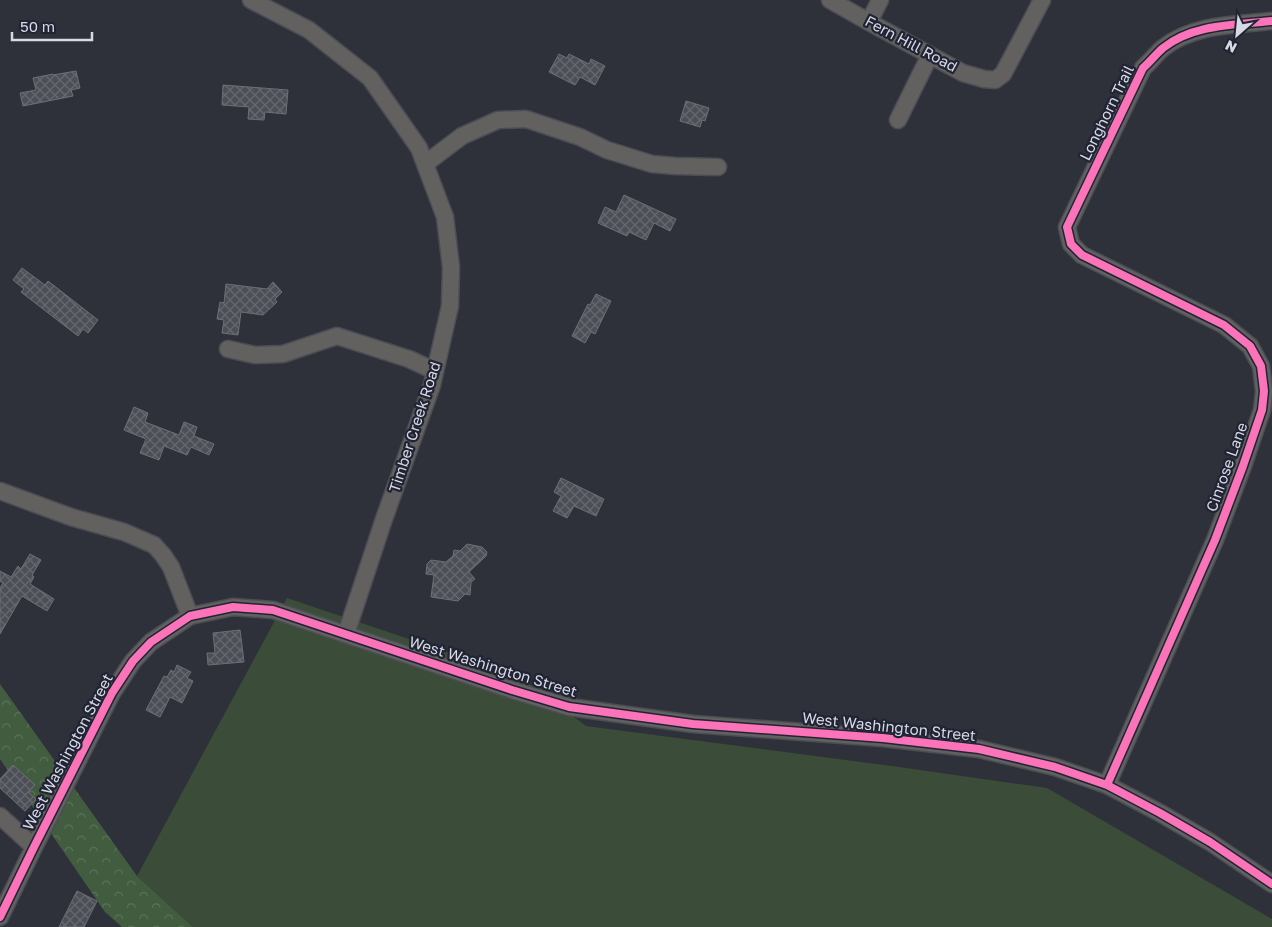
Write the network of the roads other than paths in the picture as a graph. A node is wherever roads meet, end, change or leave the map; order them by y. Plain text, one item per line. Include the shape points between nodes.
1 (251, 0) edge
2 (830, 0) edge
3 (880, 0) edge
4 (1042, 0) edge
5 (1272, 21) edge
6 (869, 22) junction
7 (930, 55) junction
8 (898, 120) dead end
9 (425, 164) junction
10 (718, 167) dead end
11 (1071, 244) joint
12 (228, 349) dead end
13 (435, 371) junction
14 (0, 491) edge
15 (190, 616) junction
16 (346, 634) junction
17 (1107, 785) junction
18 (0, 816) edge
19 (34, 847) junction
20 (1272, 884) edge
21 (0, 917) edge

1 - 9 street, Timber Creek Road via 309,30 370,78 419,148
2 - 6 street, Fern Hill Road
3 - 6 street
4 - 7 street, Fern Hill Road via 1004,74 995,80 984,80 963,72
5 - 11 street, Longhorn Trail via 1208,28 1184,36 1163,48 1144,68 1067,227
6 - 7 street, Fern Hill Road
7 - 8 street
9 - 10 street via 462,136 498,120 526,120 652,164
9 - 13 street, Timber Creek Road via 445,217 451,267 450,306
11 - 17 street, Cinrose Lane via 1082,255 1224,325 1250,346 1261,366 1264,391 1262,410 1215,540
12 - 13 street via 255,355 283,354 337,336 409,359
13 - 16 street, Timber Creek Road
14 - 15 street via 154,545 171,567
15 - 16 street, West Washington Street via 233,607 273,610
15 - 19 street, West Washington Street via 150,642 133,661 112,693
16 - 17 street, West Washington Street via 569,707 693,724 883,738 979,749 1055,767
17 - 20 street, West Washington Street via 1210,842
18 - 19 street
19 - 21 street, West Washington Street

